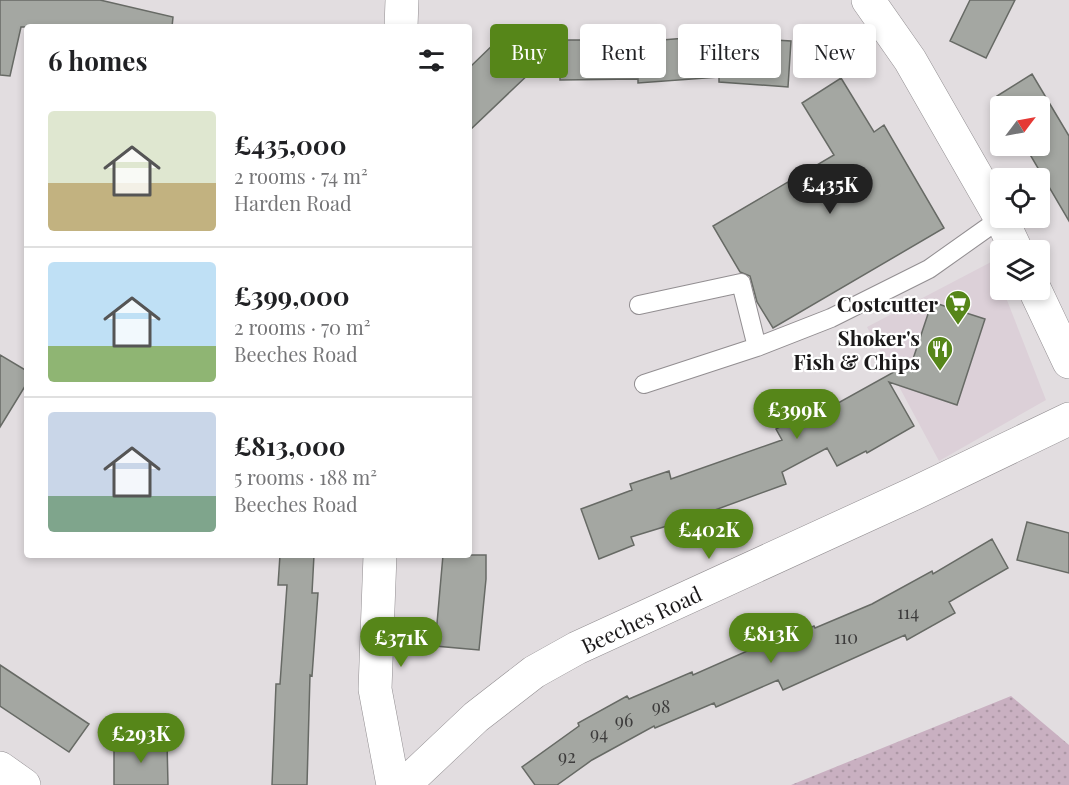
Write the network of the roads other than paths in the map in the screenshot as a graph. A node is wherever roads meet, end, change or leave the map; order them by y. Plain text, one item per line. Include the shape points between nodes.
1 (402, 0) edge
2 (868, 0) edge
3 (401, 24) edge
4 (990, 198) edge
5 (990, 225) edge
6 (1040, 300) edge
7 (639, 305) dead end
8 (757, 347) junction
9 (1069, 362) edge
10 (644, 384) dead end
11 (1069, 419) edge
12 (380, 558) edge
13 (0, 768) edge
14 (24, 785) edge
15 (393, 785) edge
16 (404, 785) edge

1 - 3 street
2 - 4 street via 910,60
5 - 8 lane via 929,269 831,318
6 - 9 street
7 - 8 lane via 741,283
8 - 10 lane
11 - 16 street, Beeches Road via 577,648 534,672 476,717
12 - 15 street via 375,689
13 - 14 street

